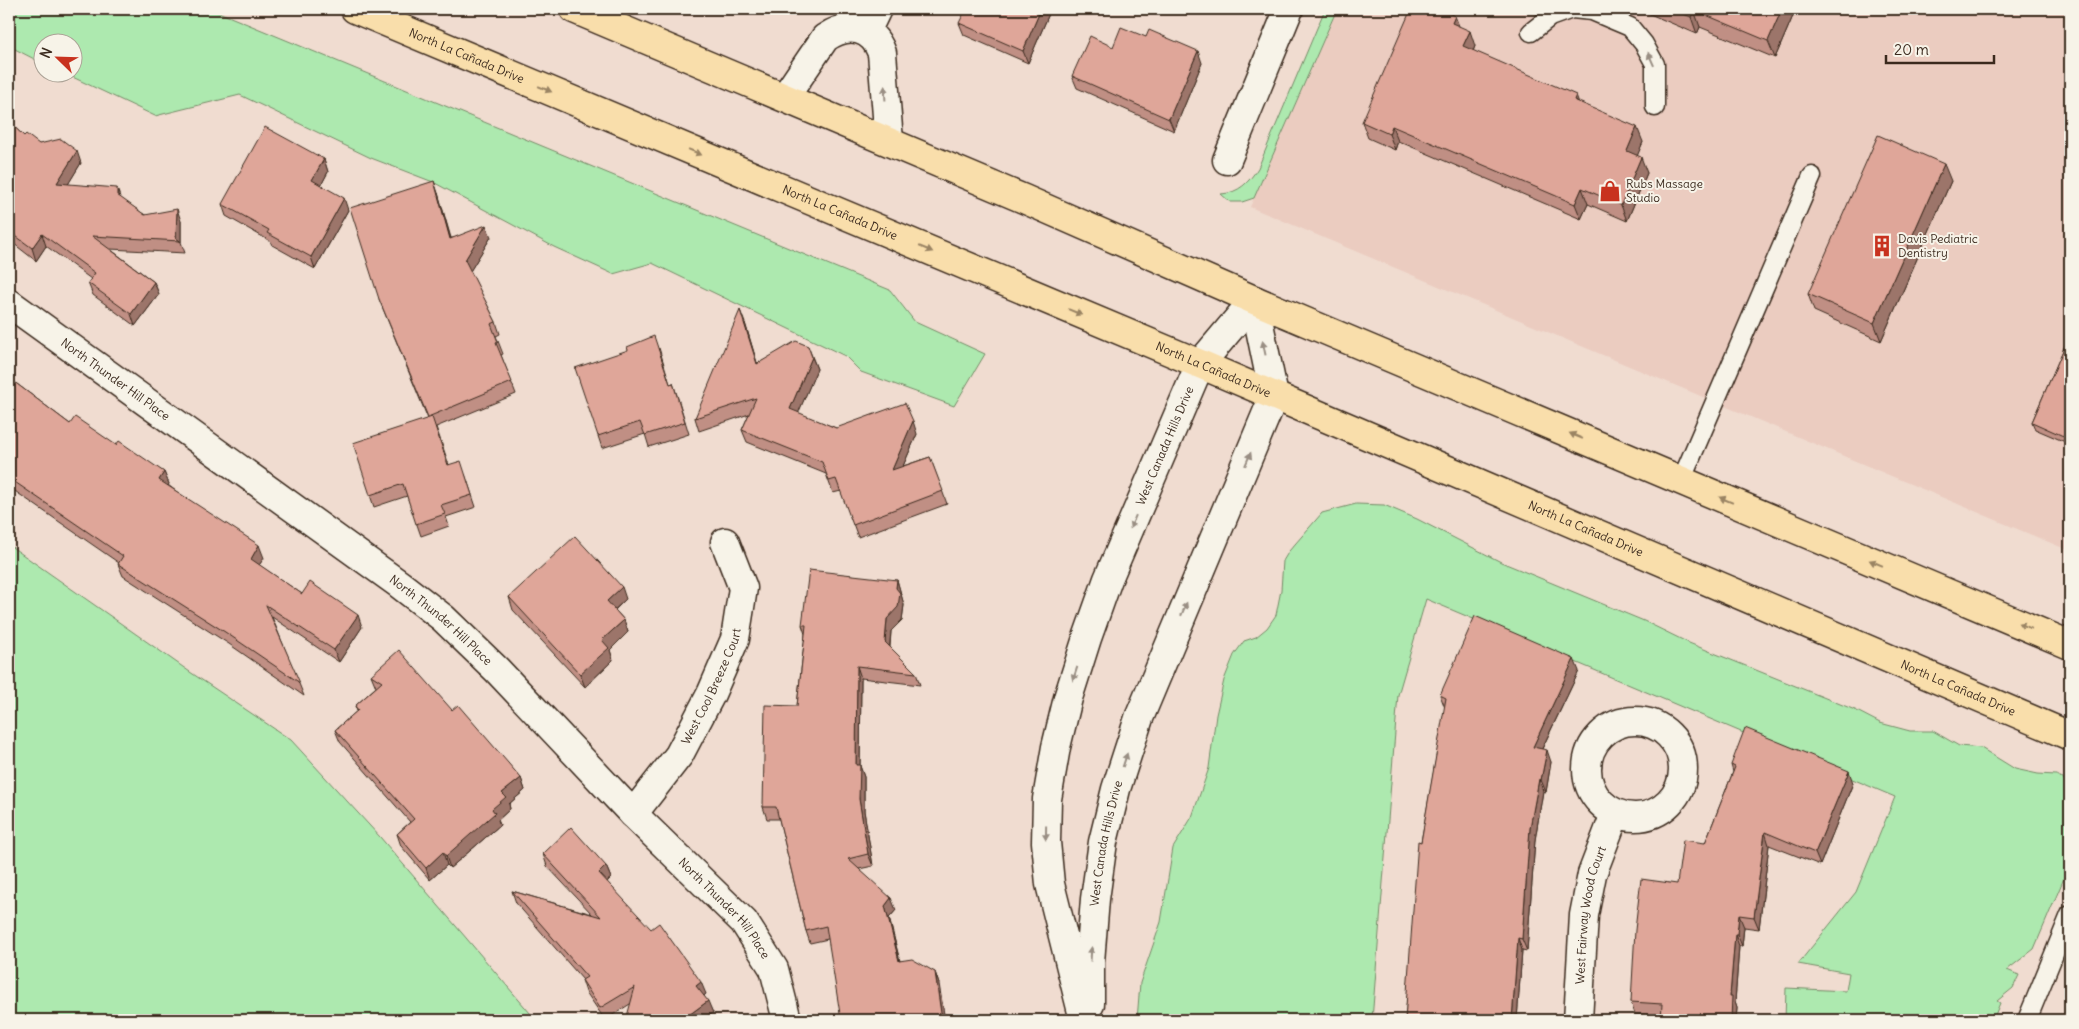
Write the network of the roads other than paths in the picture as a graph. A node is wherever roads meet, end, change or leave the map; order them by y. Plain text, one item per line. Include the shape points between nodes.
1 (355, 9) edge
2 (574, 9) edge
3 (1289, 9) edge
4 (872, 20) edge
5 (1531, 32) dead end
6 (785, 98) junction
7 (1655, 106) dead end
8 (889, 141) junction
9 (1227, 160) dead end
10 (1812, 176) dead end
11 (1254, 300) junction
12 (9, 302) edge
13 (1200, 364) junction
14 (1274, 396) junction
15 (1681, 481) junction
16 (725, 542) dead end
17 (2070, 645) edge
18 (2070, 736) edge
19 (633, 814) junction
20 (1615, 814) dead end
21 (2070, 915) edge
22 (787, 1020) edge
23 (1084, 1020) edge
24 (1090, 1020) edge
25 (1578, 1020) edge
26 (2027, 1020) edge

1 -> 13 main road, North La Cañada Drive
2 - 6 main road
3 - 9 street
4 - 6 street via 826,38
8 -> 4 street via 882,53
7 -> 5 lane via 1655,64 1630,27 1592,11 1572,9 1550,17
6 - 8 main road
8 - 11 main road
10 - 15 lane
11 - 13 street, West Canada Hills Drive
14 -> 11 street
15 -> 11 main road
12 - 19 street, North Thunder Hill Place via 443,618 497,670
13 - 14 main road, North La Cañada Drive
13 -> 23 street, West Canada Hills Drive via 1108,579 1068,698 1056,747 1047,799 1046,842 1050,884
14 - 18 main road, North La Cañada Drive
24 -> 14 street, West Canada Hills Drive via 1095,899 1103,842 1116,789 1139,718
17 -> 15 main road
16 - 19 street, West Cool Breeze Court via 743,588 735,639 680,755
19 - 22 street, North Thunder Hill Place via 744,922 774,969
20 - 25 street, West Fairway Wood Court via 1592,874 1584,915
21 - 26 lane

